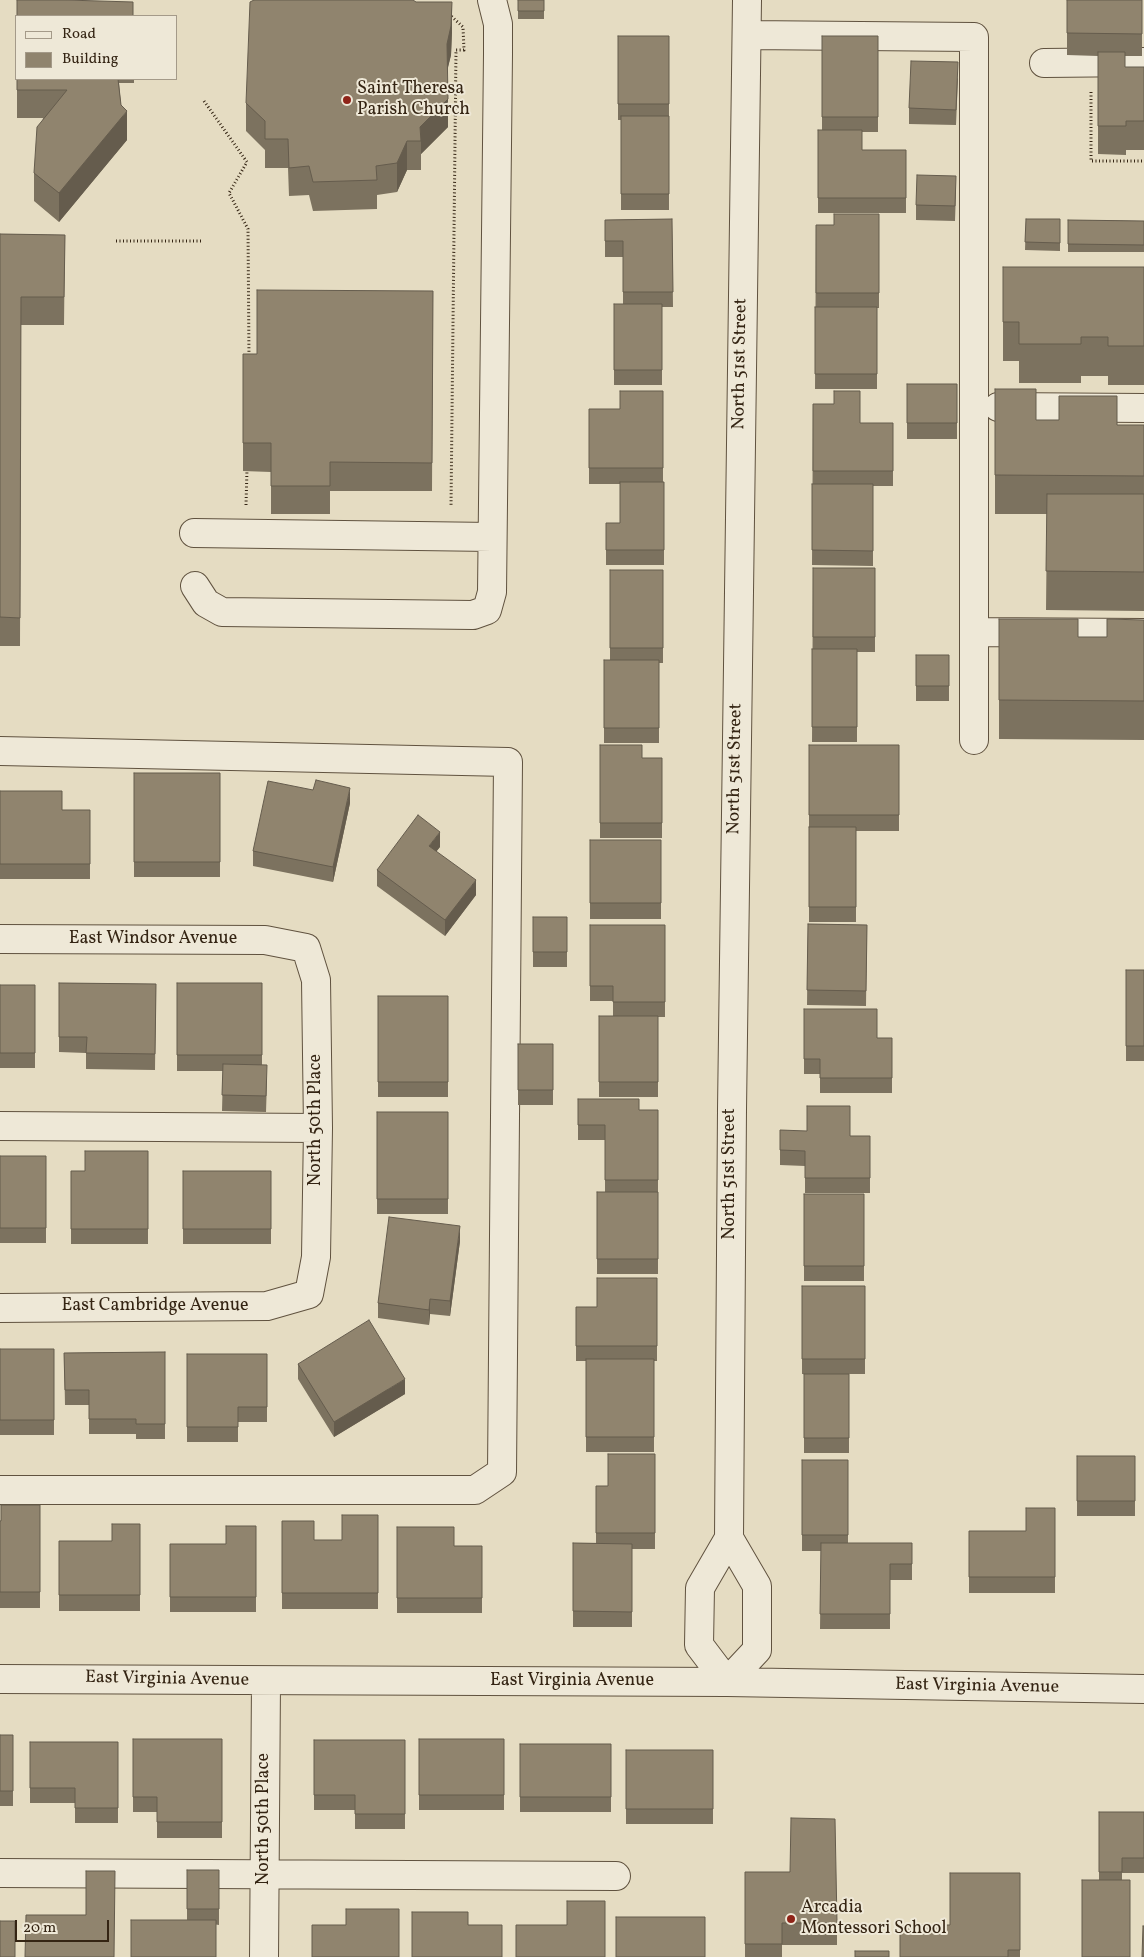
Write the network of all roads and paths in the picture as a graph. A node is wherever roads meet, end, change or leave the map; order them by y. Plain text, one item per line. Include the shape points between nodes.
1 (492, 0) edge
2 (747, 0) edge
3 (443, 8) edge
4 (747, 35) junction
5 (1144, 62) edge
6 (1044, 63) dead end
7 (1092, 86) dead end
8 (204, 101) dead end
9 (1144, 161) edge
10 (116, 241) dead end
11 (202, 241) dead end
12 (249, 359) edge
13 (975, 407) junction
14 (1144, 408) edge
15 (247, 466) edge
16 (194, 533) dead end
17 (245, 533) junction
18 (450, 537) junction
19 (492, 538) junction
20 (195, 586) dead end
21 (974, 632) junction
22 (1144, 634) edge
23 (974, 740) dead end
24 (0, 751) edge
25 (0, 939) edge
26 (306, 948) joint
27 (0, 1126) edge
28 (318, 1128) junction
29 (309, 1294) joint
30 (0, 1308) edge
31 (0, 1490) edge
32 (729, 1538) junction
33 (0, 1679) edge
34 (266, 1682) junction
35 (727, 1682) junction
36 (1144, 1689) edge
37 (0, 1873) edge
38 (265, 1873) junction
39 (616, 1876) dead end
40 (264, 1957) edge

1 - 19 street via 498,24
2 - 4 street, North 51st Street
3 - 18 path via 463,28 464,50 456,50
4 - 13 street via 974,37
4 - 32 street, North 51st Street
5 - 6 street
7 - 9 path via 1092,161
8 - 12 path via 247,162 228,194 248,229
10 - 11 path
13 - 14 street
13 - 21 street
15 - 17 path
16 - 17 street
17 - 18 street
18 - 19 street
19 - 20 street via 490,601 487,610 473,614 222,612 206,603
21 - 22 street
21 - 23 street
24 - 31 street via 508,762 502,1472 475,1490
25 - 26 street, East Windsor Avenue via 265,940
26 - 28 street, North 50th Place via 316,980
27 - 28 street
28 - 29 street, North 50th Place via 316,1257
29 - 30 street, East Cambridge Avenue via 267,1306
32 - 35 street, North 51st Street via 700,1588 699,1645
32 - 35 street via 757,1586 757,1650
33 - 34 street, East Virginia Avenue
34 - 35 street, East Virginia Avenue
34 - 38 street, North 50th Place
35 - 36 street, East Virginia Avenue
37 - 38 street
38 - 39 street
38 - 40 street, North 50th Place

